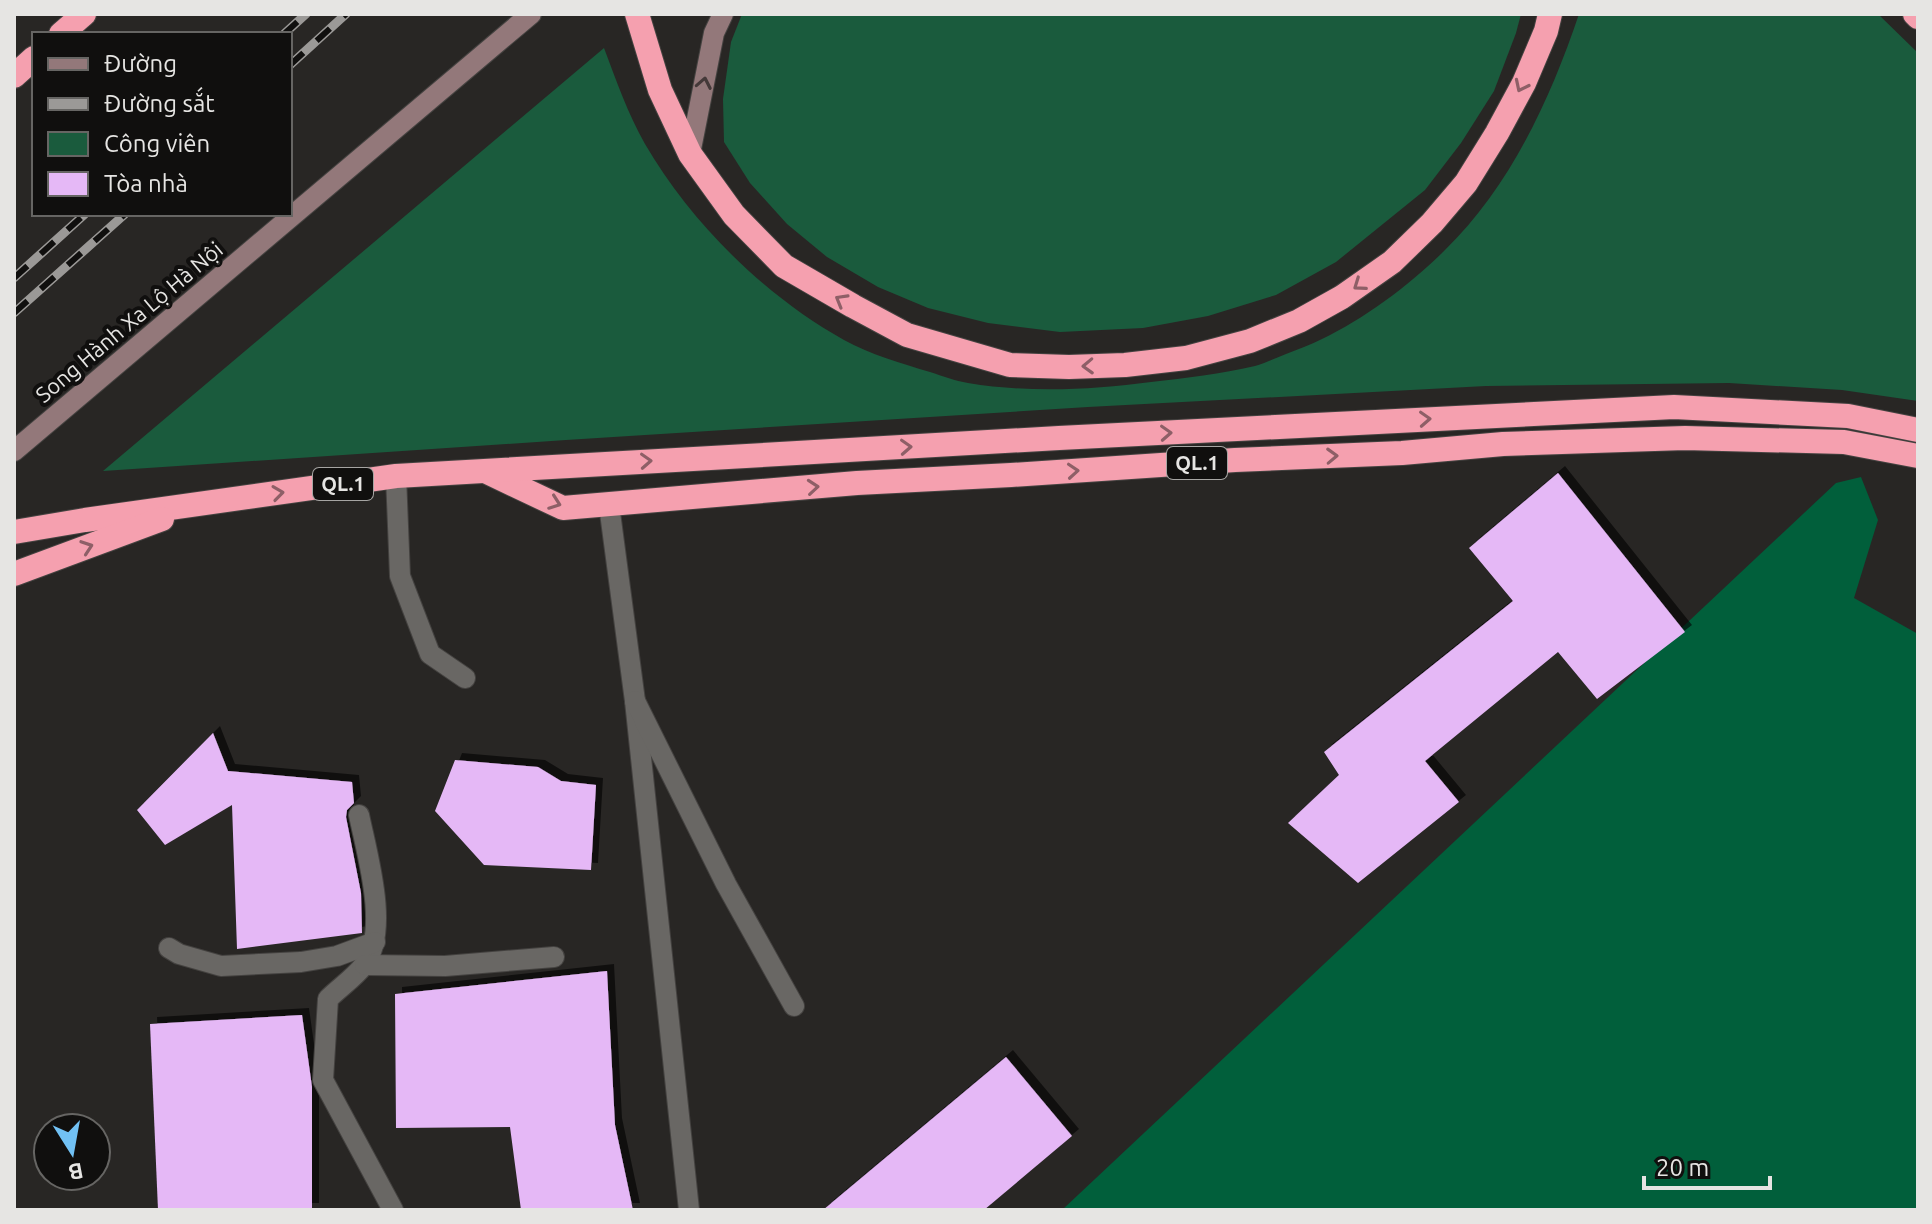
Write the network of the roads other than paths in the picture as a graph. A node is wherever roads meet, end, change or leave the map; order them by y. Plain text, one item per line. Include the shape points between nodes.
1 (84, 14) edge
2 (531, 14) edge
3 (637, 14) edge
4 (723, 14) edge
5 (1550, 14) edge
6 (63, 32) edge
7 (32, 60) edge
8 (14, 76) edge
9 (690, 154) junction
10 (1918, 430) edge
11 (14, 451) edge
12 (1918, 456) edge
13 (485, 471) junction
14 (396, 476) junction
15 (201, 504) junction
16 (609, 505) junction
17 (14, 532) edge
18 (14, 574) edge
19 (465, 678) dead end
20 (635, 701) junction
21 (359, 815) dead end
22 (375, 942) junction
23 (169, 948) dead end
24 (554, 957) dead end
25 (365, 965) junction
26 (794, 1006) dead end
27 (393, 1210) edge
28 (689, 1210) edge

1 - 6 highway
2 - 11 main road, Song Hành Xa Lộ Hà Nội
3 - 9 highway via 660,90
9 -> 4 main road via 714,33
5 -> 9 highway via 1524,83 1466,183 1392,262 1299,321 1186,358 1111,366 1010,365 907,335 784,266 734,215
7 - 8 highway
13 -> 10 highway, QL.1 via 1674,407 1848,416
16 -> 12 highway, QL.1 via 857,483 1518,443 1685,438 1844,442
13 - 14 highway, QL.1
13 -> 16 highway, QL.1 via 563,508
15 -> 14 highway, QL.1
14 - 19 street via 400,576 430,654
15 - 17 highway, QL.1
18 -> 15 highway
16 - 20 street
20 - 26 street
20 - 28 street
21 - 22 street via 375,889
22 - 23 street via 301,962 221,966
22 - 25 street
24 - 25 street via 445,966
25 - 27 street via 328,999 323,1080

